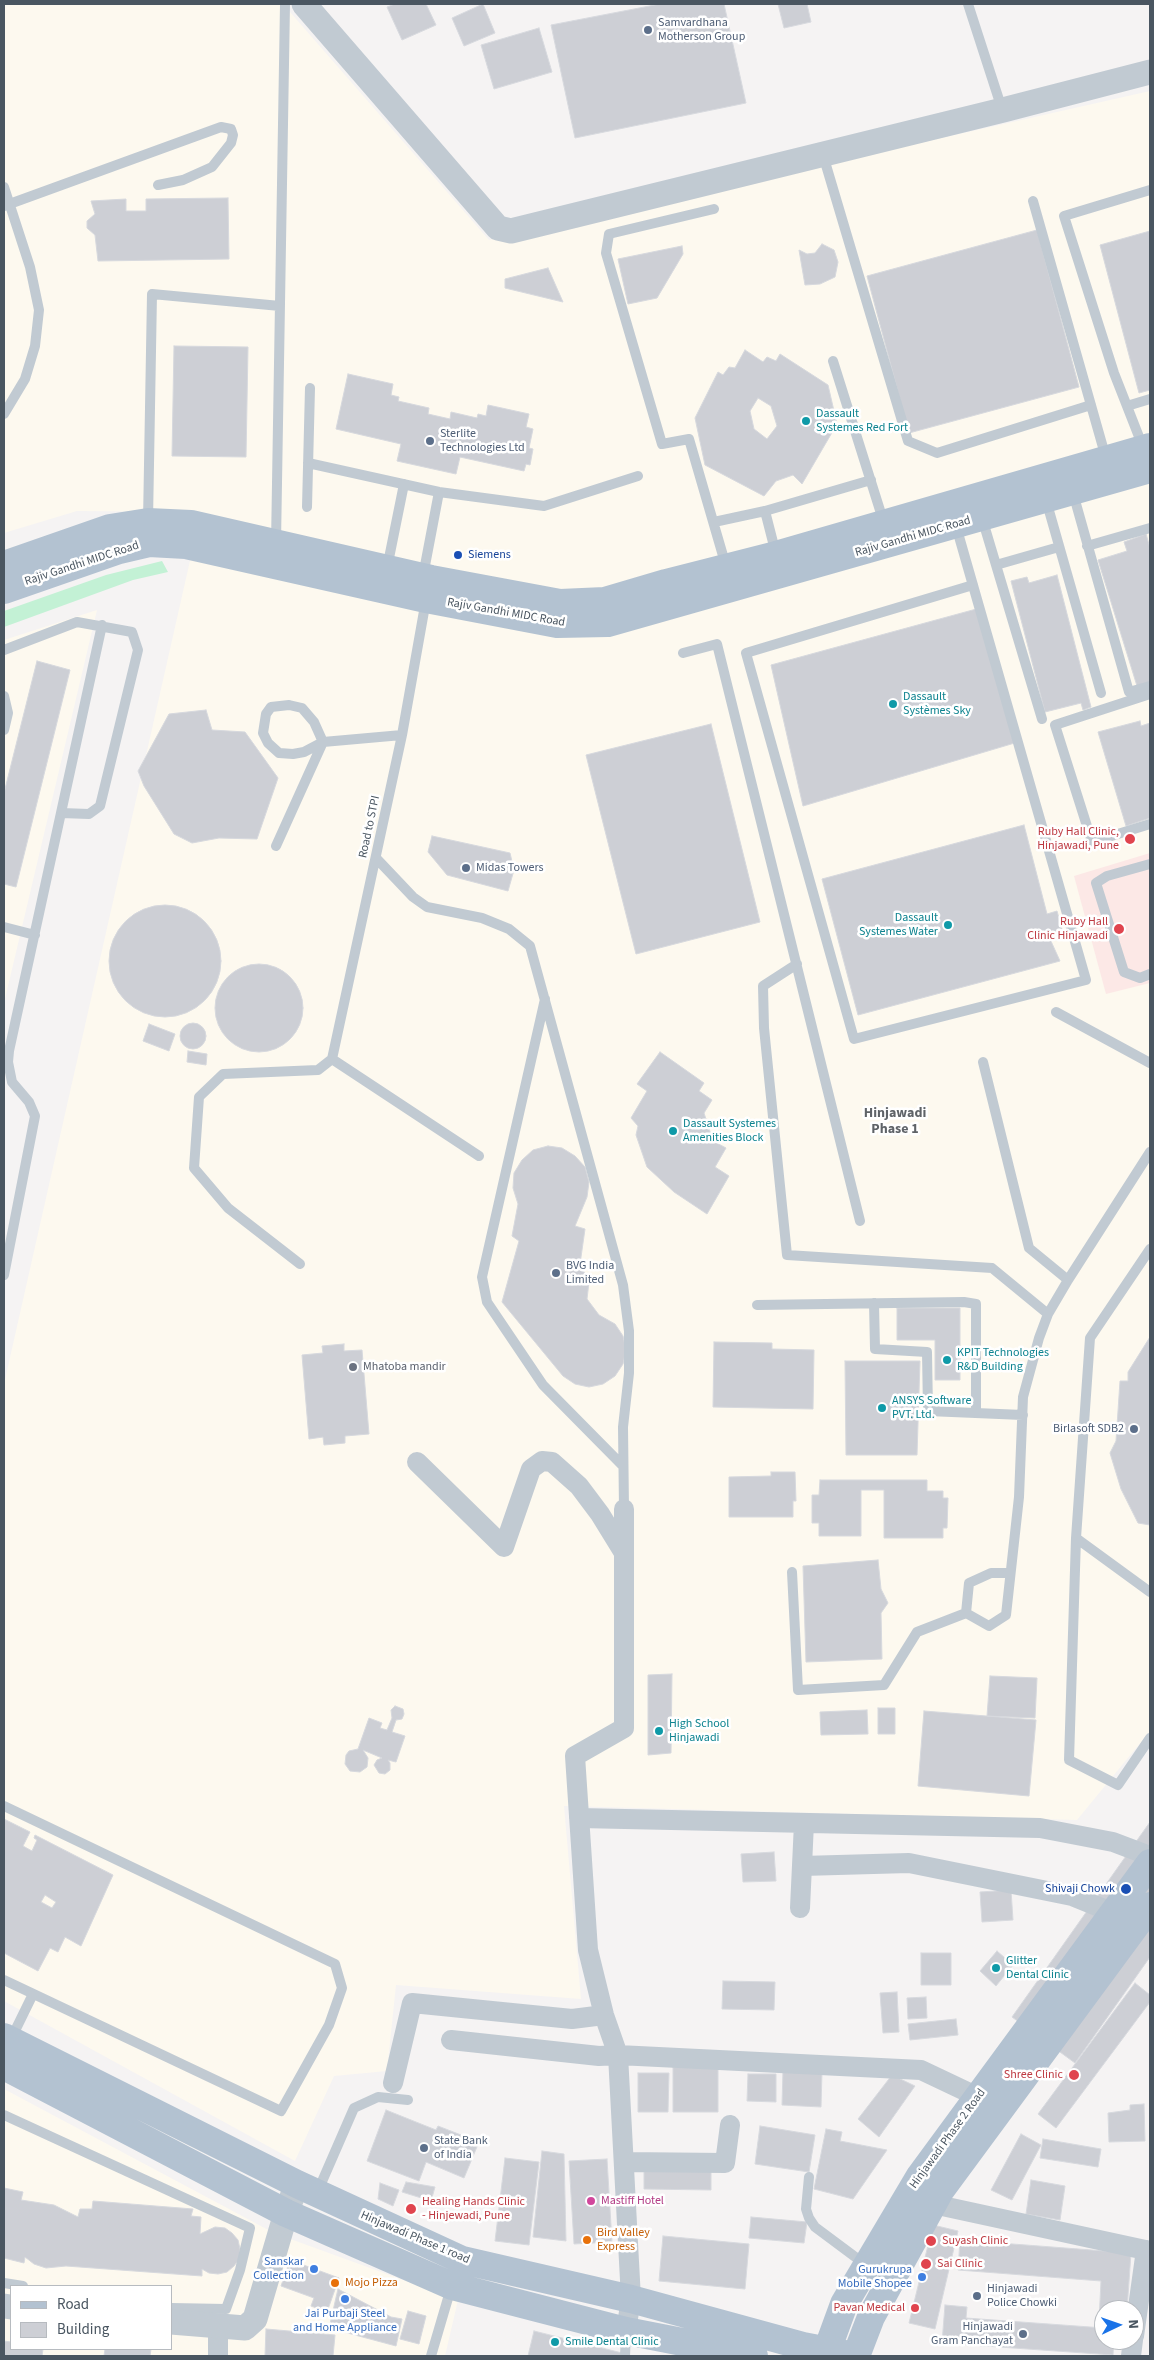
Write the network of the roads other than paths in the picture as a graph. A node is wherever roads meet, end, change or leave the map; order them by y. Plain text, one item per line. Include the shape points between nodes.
1 (285, 4) edge
2 (304, 4) edge
3 (968, 4) edge
4 (1150, 72) edge
5 (1003, 110) junction
6 (823, 155) junction
7 (158, 185) dead end
8 (4, 187) edge
9 (1150, 190) edge
10 (1033, 201) dead end
11 (7, 205) edge
12 (714, 209) dead end
13 (280, 306) junction
14 (833, 361) dead end
15 (310, 388) dead end
16 (1150, 399) edge
17 (1091, 405) junction
18 (1127, 406) junction
19 (4, 414) edge
20 (1148, 455) edge
21 (1106, 459) junction
22 (308, 462) junction
23 (638, 476) dead end
24 (871, 480) junction
25 (404, 484) junction
26 (439, 492) junction
27 (1072, 492) junction
28 (1045, 499) junction
29 (307, 507) dead end
30 (765, 511) junction
31 (982, 518) junction
32 (148, 522) junction
33 (714, 522) junction
34 (884, 524) junction
35 (956, 525) junction
36 (1150, 528) edge
37 (276, 543) junction
38 (1087, 546) junction
39 (1059, 547) junction
40 (776, 555) junction
41 (4, 565) edge
42 (996, 565) junction
43 (726, 567) junction
44 (387, 569) junction
45 (427, 585) junction
46 (973, 585) junction
47 (4, 590) edge
48 (102, 624) junction
49 (4, 650) edge
50 (683, 653) dead end
51 (1150, 686) edge
52 (1101, 693) dead end
53 (1150, 694) edge
54 (4, 696) edge
55 (1042, 719) dead end
56 (4, 730) edge
57 (402, 735) junction
58 (323, 742) junction
59 (61, 813) junction
60 (1150, 824) edge
61 (276, 846) dead end
62 (376, 858) junction
63 (1150, 864) edge
64 (4, 927) edge
65 (34, 935) junction
66 (797, 964) junction
67 (1150, 974) edge
68 (545, 998) junction
69 (1056, 1012) dead end
70 (332, 1059) junction
71 (983, 1062) dead end
72 (1150, 1062) edge
73 (6, 1078) edge
74 (1150, 1155) edge
75 (479, 1156) dead end
76 (860, 1221) dead end
77 (1150, 1249) edge
78 (300, 1264) dead end
79 (4, 1275) edge
80 (1068, 1280) junction
81 (874, 1303) junction
82 (757, 1305) dead end
83 (1048, 1314) junction
84 (976, 1413) junction
85 (1022, 1415) junction
86 (417, 1462) dead end
87 (623, 1466) junction
88 (624, 1509) joint
89 (1076, 1538) junction
90 (624, 1552) junction
91 (792, 1572) dead end
92 (1010, 1573) junction
93 (1150, 1592) edge
94 (966, 1612) junction
95 (1150, 1738) edge
96 (4, 1806) edge
97 (579, 1818) junction
98 (804, 1823) junction
99 (1150, 1856) edge
100 (1150, 1863) edge
101 (802, 1866) junction
102 (1150, 1906) edge
103 (800, 1908) dead end
104 (1114, 1913) junction
105 (4, 1980) edge
106 (33, 1994) junction
107 (604, 2016) junction
108 (7, 2039) edge
109 (451, 2040) dead end
110 (618, 2055) junction
111 (4, 2066) edge
112 (394, 2083) dead end
113 (978, 2097) junction
114 (408, 2100) dead end
115 (4, 2115) edge
116 (730, 2125) dead end
117 (624, 2162) junction
118 (809, 2178) dead end
119 (307, 2189) junction
120 (933, 2204) junction
121 (286, 2213) junction
122 (1148, 2250) edge
123 (866, 2265) junction
124 (457, 2273) junction
125 (631, 2299) junction
126 (1140, 2300) edge
127 (172, 2308) edge
128 (172, 2322) edge
129 (218, 2327) junction
130 (625, 2344) edge
131 (826, 2353) edge
132 (218, 2356) edge
133 (431, 2356) edge
134 (754, 2356) edge
135 (856, 2356) edge

1 - 13 lane
2 - 6 street via 498,228 511,231 528,228
3 - 5 lane
4 - 5 street
5 - 6 street
6 - 17 lane via 908,441 937,453
7 - 11 lane via 183,180 212,167 231,143 231,130 221,127
8 - 11 lane
9 - 18 lane via 1064,216
10 - 17 lane
11 - 19 lane via 30,267 39,310 35,346 25,379
12 - 33 lane via 609,234 606,254 662,444 688,439
13 - 32 lane via 152,294
13 - 37 lane
14 - 24 lane
15 - 22 lane
16 - 18 lane
17 - 21 lane
18 - 20 lane
20 - 21 main road, Rajiv Gandhi MIDC Road
20 - 27 main road, Rajiv Gandhi MIDC Road
21 - 34 main road, Rajiv Gandhi MIDC Road
22 - 25 lane
22 - 29 lane
23 - 26 lane via 544,506
24 - 30 lane
24 - 34 lane
25 - 26 lane
25 - 44 lane
26 - 45 lane, Road to STPI
27 - 28 main road, Rajiv Gandhi MIDC Road
27 - 38 lane
28 - 31 main road, Rajiv Gandhi MIDC Road
28 - 39 lane
30 - 33 lane
30 - 40 lane
31 - 35 main road, Rajiv Gandhi MIDC Road
31 - 42 lane
32 - 37 main road, Rajiv Gandhi MIDC Road via 191,524
32 - 41 main road, Rajiv Gandhi MIDC Road via 110,528
33 - 43 lane
34 - 40 main road, Rajiv Gandhi MIDC Road
35 - 45 main road, Rajiv Gandhi MIDC Road via 608,623 557,624
35 - 46 lane
36 - 38 lane
37 - 44 main road, Rajiv Gandhi MIDC Road
38 - 51 lane via 1129,692
39 - 42 lane
39 - 52 lane
40 - 43 main road, Rajiv Gandhi MIDC Road
42 - 55 lane
43 - 45 main road, Rajiv Gandhi MIDC Road via 605,601 560,603
44 - 45 main road, Rajiv Gandhi MIDC Road
45 - 47 main road, Rajiv Gandhi MIDC Road via 186,545 149,542
45 - 57 lane, Road to STPI
46 - 46 lane via 746,653 854,1039 1086,980
48 - 49 lane via 77,622
48 - 59 lane
48 - 59 lane via 132,632 138,650 100,806 89,814
50 - 66 lane via 717,644
53 - 60 lane via 1055,725 1092,842
54 - 56 lane via 8,713
57 - 58 lane
57 - 62 lane, Road to STPI
58 - 58 lane via 314,722 302,708 289,705 271,707 266,714 263,733 279,753 304,752
58 - 61 lane
59 - 65 lane
62 - 68 lane via 412,897 427,906 482,918 520,937 530,946
62 - 70 lane, Road to STPI
63 - 67 lane via 1107,876 1096,883 1124,972 1140,978
64 - 65 lane
65 - 73 lane
66 - 76 lane
66 - 83 lane via 764,986 764,1028 787,1255 992,1268
68 - 87 lane via 623,1285 629,1331
68 - 87 lane via 482,1277 487,1302 543,1384
69 - 72 lane
70 - 75 lane
70 - 78 lane via 318,1070 223,1074 199,1097 194,1168 228,1208
71 - 80 lane via 1029,1248
73 - 79 lane via 29,1102 34,1116
74 - 80 lane
77 - 89 lane via 1090,1338
80 - 83 lane
81 - 82 lane
81 - 84 lane via 875,1349 927,1352 928,1411
81 - 84 lane via 976,1304
83 - 85 lane via 1028,1380
84 - 85 lane
85 - 92 lane via 1019,1497
86 - 90 street via 504,1547 532,1469 542,1461 552,1462 579,1486
87 - 88 lane
88 - 90 street
89 - 93 lane
89 - 95 lane via 1069,1760 1118,1785
90 - 97 street via 624,1728 575,1756
91 - 94 lane via 798,1690 884,1685 917,1632
92 - 94 lane via 991,1572 969,1583
92 - 94 lane via 1006,1615 989,1626
96 - 106 lane via 335,1964 342,1988 330,2025 281,2111
97 - 98 street
97 - 107 street via 588,1950
98 - 99 street via 1040,1828 1113,1842
98 - 101 street
100 - 104 main road, Hinjawadi Phase 2 Road
101 - 103 street
101 - 104 street via 909,1863 1064,1894
102 - 120 main road, Hinjawadi Phase 2 Road
104 - 113 main road, Hinjawadi Phase 2 Road
105 - 106 lane
106 - 108 lane
107 - 110 street
107 - 112 street via 572,2019 412,2003
108 - 119 main road, Hinjawadi Phase 1 road
109 - 110 street via 599,2056
110 - 113 street via 921,2070
110 - 117 street
111 - 121 main road, Hinjawadi Phase 1 road
113 - 123 main road, Hinjawadi Phase 2 Road via 920,2176
114 - 119 lane via 378,2098 354,2108
115 - 127 lane via 250,2228 226,2309
116 - 117 street via 725,2163
117 - 125 street
118 - 123 lane via 808,2218 815,2227
119 - 121 street
119 - 124 main road, Hinjawadi Phase 1 road
120 - 122 street
120 - 135 main road, Hinjawadi Phase 2 Road via 871,2317
121 - 124 main road, Hinjawadi Phase 1 road
121 - 129 street via 255,2319 245,2328
122 - 126 street
123 - 131 main road, Hinjawadi Phase 2 Road via 844,2304
124 - 125 main road, Hinjawadi Phase 1 road
124 - 130 main road, Hinjawadi Phase 1 road
124 - 133 lane
125 - 130 street
125 - 131 main road, Hinjawadi Phase 1 road
128 - 129 street
129 - 132 street
130 - 134 main road, Hinjawadi Phase 1 road
131 - 135 main road, Hinjawadi Phase 1 road

